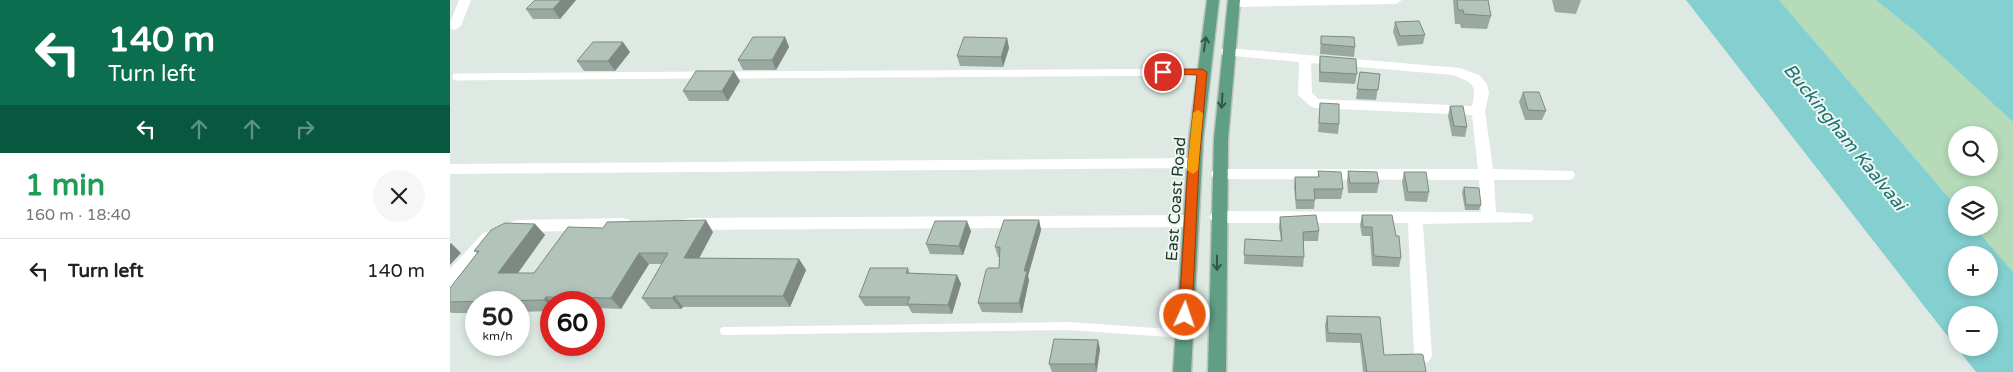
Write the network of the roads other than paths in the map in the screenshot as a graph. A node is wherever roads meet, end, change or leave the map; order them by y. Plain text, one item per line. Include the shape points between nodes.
1 (465, 0) edge
2 (1213, 0) edge
3 (1396, 0) edge
4 (1234, 2) edge
5 (455, 26) dead end
6 (1227, 52) junction
7 (1305, 58) junction
8 (1202, 72) junction
9 (708, 75) edge
10 (718, 75) edge
11 (456, 77) dead end
12 (1478, 111) junction
13 (1193, 163) junction
14 (450, 168) edge
15 (1218, 174) junction
16 (1568, 175) dead end
17 (1484, 176) junction
18 (1217, 217) junction
19 (1415, 218) junction
20 (1489, 218) junction
21 (1526, 218) dead end
22 (1190, 221) junction
23 (636, 224) edge
24 (674, 224) edge
25 (450, 280) edge
26 (724, 331) dead end
27 (1184, 334) junction
28 (1423, 356) edge
29 (1182, 372) edge
30 (1217, 372) edge

1 - 5 street
8 -> 2 main road, East Coast Road
3 - 4 street
4 - 6 main road
6 - 7 street
6 -> 15 main road
7 - 12 street via 1464,73 1480,84 1482,93
7 - 12 street via 1305,95 1314,103
8 - 10 lane
8 - 13 main road, East Coast Road
9 - 11 lane
12 - 17 street via 1484,147
13 - 14 street
13 - 22 main road, East Coast Road
15 - 17 street
15 - 18 main road
16 - 17 street
17 - 20 street
18 - 19 street
18 -> 30 main road
19 - 20 street
19 - 28 street
20 - 21 street
22 - 24 street
22 - 27 main road, East Coast Road
23 - 25 street via 522,225 504,229 491,236
26 - 27 lane via 1069,326
27 - 29 main road, East Coast Road

